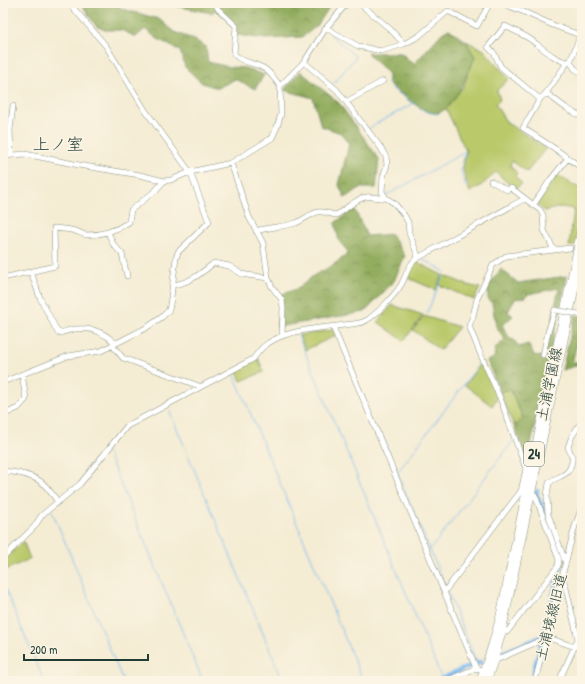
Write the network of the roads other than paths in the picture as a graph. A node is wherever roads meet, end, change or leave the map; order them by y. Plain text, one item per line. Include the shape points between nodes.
1 (69, 3) edge
2 (215, 3) edge
3 (347, 3) edge
4 (359, 3) edge
5 (490, 3) edge
6 (502, 3) edge
7 (326, 28) junction
8 (581, 33) edge
9 (404, 44) junction
10 (304, 62) junction
11 (568, 63) junction
12 (582, 73) edge
13 (383, 81) dead end
14 (280, 86) junction
15 (546, 93) junction
16 (540, 99) junction
17 (346, 102) junction
18 (13, 106) dead end
19 (582, 117) edge
20 (11, 155) junction
21 (3, 156) edge
22 (568, 158) junction
23 (231, 163) junction
24 (582, 168) edge
25 (190, 172) junction
26 (164, 181) junction
27 (491, 181) dead end
28 (386, 198) junction
29 (524, 198) junction
30 (534, 204) junction
31 (582, 226) edge
32 (108, 232) junction
33 (256, 232) junction
34 (570, 248) dead end
35 (554, 250) junction
36 (582, 255) edge
37 (416, 259) junction
38 (576, 270) junction
39 (31, 272) junction
40 (127, 276) dead end
41 (3, 278) edge
42 (268, 278) junction
43 (173, 285) junction
44 (580, 314) edge
45 (334, 327) junction
46 (282, 336) junction
47 (114, 344) junction
48 (543, 355) dead end
49 (22, 374) junction
50 (3, 382) edge
51 (199, 386) junction
52 (3, 415) edge
53 (582, 421) edge
54 (3, 471) edge
55 (530, 471) junction
56 (526, 492) junction
57 (58, 502) junction
58 (582, 508) edge
59 (545, 515) junction
60 (3, 558) edge
61 (566, 561) junction
62 (562, 576) junction
63 (446, 590) junction
64 (499, 632) junction
65 (546, 637) junction
66 (575, 647) junction
67 (494, 661) junction
68 (476, 668) junction
69 (487, 672) junction
70 (446, 681) edge
71 (480, 681) edge
72 (487, 681) edge
73 (535, 681) edge
74 (558, 681) edge

1 - 25 street via 106,46 145,110
2 - 14 street via 236,26 234,54 247,63 264,68
3 - 7 street
4 - 9 street
5 - 9 street via 477,26 448,11 419,36
6 - 8 street via 555,26
7 - 9 street via 366,48 381,51
7 - 10 street
8 - 11 street
10 - 14 street
10 - 17 street
11 - 12 street
11 - 15 street
11 - 16 street via 505,26 488,47 501,67
13 - 17 street
14 - 23 street via 280,114 272,138
15 - 16 street
15 - 19 street
16 - 22 street via 522,128
17 - 28 street via 386,157 381,184
18 - 20 street via 10,130
20 - 21 street
20 - 26 street via 25,154
22 - 24 street
22 - 30 street
23 - 25 street
23 - 33 street
25 - 26 street
25 - 43 street via 209,222 178,252
26 - 32 street via 131,210 129,222
27 - 29 street via 508,190 511,188
28 - 33 street via 358,199 336,215 317,212 295,223
28 - 37 street via 394,203 408,222 409,233 418,256
29 - 30 street
29 - 37 street
30 - 35 street via 543,216 544,230
31 - 38 main road, 土浦学園線 / 24
32 - 39 street via 88,235 54,228 55,266
32 - 40 street via 113,244 122,254
33 - 42 street via 263,243
34 - 35 street
35 - 55 street via 506,256 493,265 477,299 469,326
36 - 38 main road, 土浦学園線 / 24
37 - 45 street via 410,263 401,284 375,314 358,324
38 - 55 main road, 土浦学園線 / 24
39 - 41 street
39 - 47 street via 40,298 58,333 90,329 103,334
42 - 43 street via 242,274 229,266 214,263 183,284
42 - 46 street via 282,300
43 - 47 street via 169,310 162,317 127,339
44 - 48 street, bridge via 554,310
45 - 46 street
45 - 63 street
46 - 51 street via 263,347 253,359
47 - 49 street via 101,351 68,356
47 - 51 street via 123,358
49 - 50 street
49 - 52 street via 26,400 18,408
51 - 57 street via 127,426 80,484
53 - 59 street via 568,447 573,459 570,470 549,483
54 - 57 street via 40,481
55 - 56 main road, 土浦学園線 / 24
55 - 56 street
56 - 59 street via 534,495
56 - 63 street
56 - 64 main road, 土浦学園線 / 24
57 - 60 street via 42,515 34,527
58 - 61 street, 土浦境線旧道
59 - 61 street
59 - 64 street via 559,560 558,566 507,632
61 - 62 street, 土浦境線旧道
62 - 65 street, 土浦境線旧道
62 - 66 street via 578,639
63 - 68 street
64 - 67 main road, 土浦学園線 / 24
64 - 69 main road, 土浦学園線 / 24
65 - 66 street
65 - 67 street
65 - 73 street, 土浦境線旧道
66 - 74 street
67 - 69 main road, 土浦学園線 / 24
68 - 69 street
68 - 70 street
69 - 71 main road, 土浦学園線 / 24
69 - 72 main road, 土浦学園線 / 24

